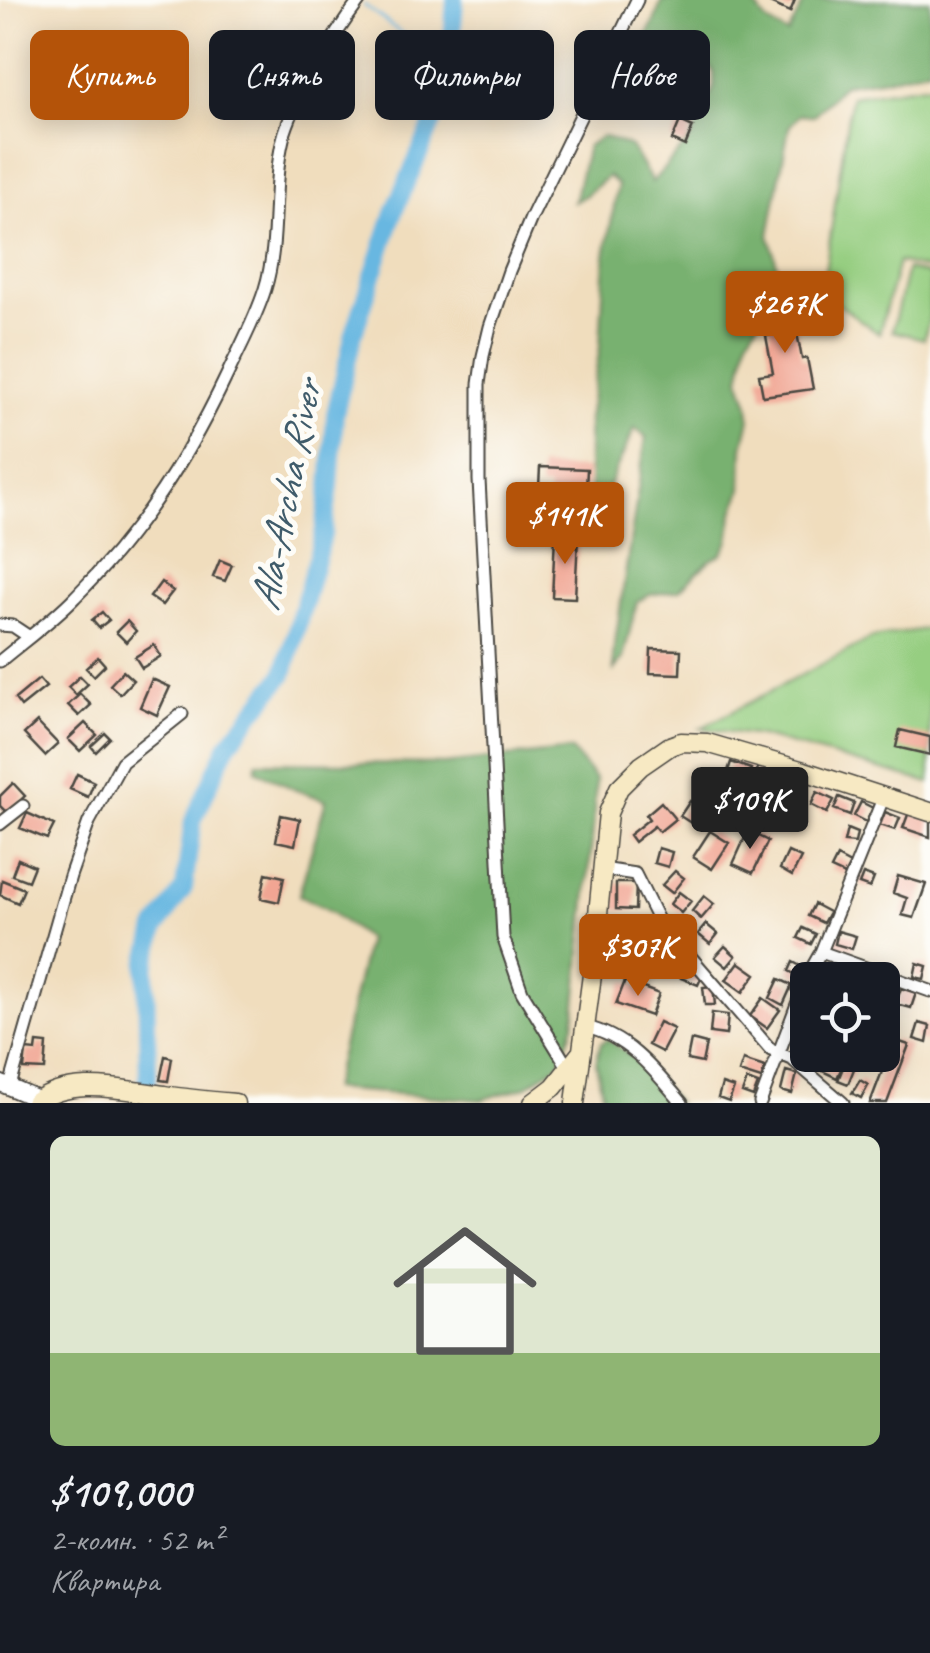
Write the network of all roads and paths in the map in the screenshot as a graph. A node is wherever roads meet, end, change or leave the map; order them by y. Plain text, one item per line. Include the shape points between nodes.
1 (360, 0) edge
2 (638, 0) edge
3 (0, 625) edge
4 (28, 636) junction
5 (0, 660) edge
6 (182, 714) dead end
7 (884, 796) junction
8 (24, 806) dead end
9 (930, 812) edge
10 (0, 824) edge
11 (602, 869) junction
12 (821, 952) junction
13 (930, 991) edge
14 (585, 1027) junction
15 (779, 1054) junction
16 (575, 1062) junction
17 (5, 1085) edge
18 (37, 1101) edge
19 (235, 1103) edge
20 (534, 1103) edge
21 (575, 1103) edge
22 (682, 1103) edge
23 (760, 1103) edge
24 (843, 1103) edge

1 - 4 street via 289,121 264,291 199,431 107,564
2 - 16 street via 509,270 480,384 504,937 522,992
3 - 4 street
4 - 5 street
6 - 17 street via 122,762 89,822
7 - 9 main road
7 - 11 main road via 707,743 681,742 654,756 612,800
7 - 12 street
8 - 10 street
11 - 14 main road
11 - 15 street via 634,874 665,934
12 - 13 street
12 - 15 street
14 - 16 main road
14 - 22 street via 612,1035 648,1063
15 - 23 street
15 - 24 street
16 - 20 main road
16 - 21 main road
17 - 18 street
18 - 19 main road via 79,1087

